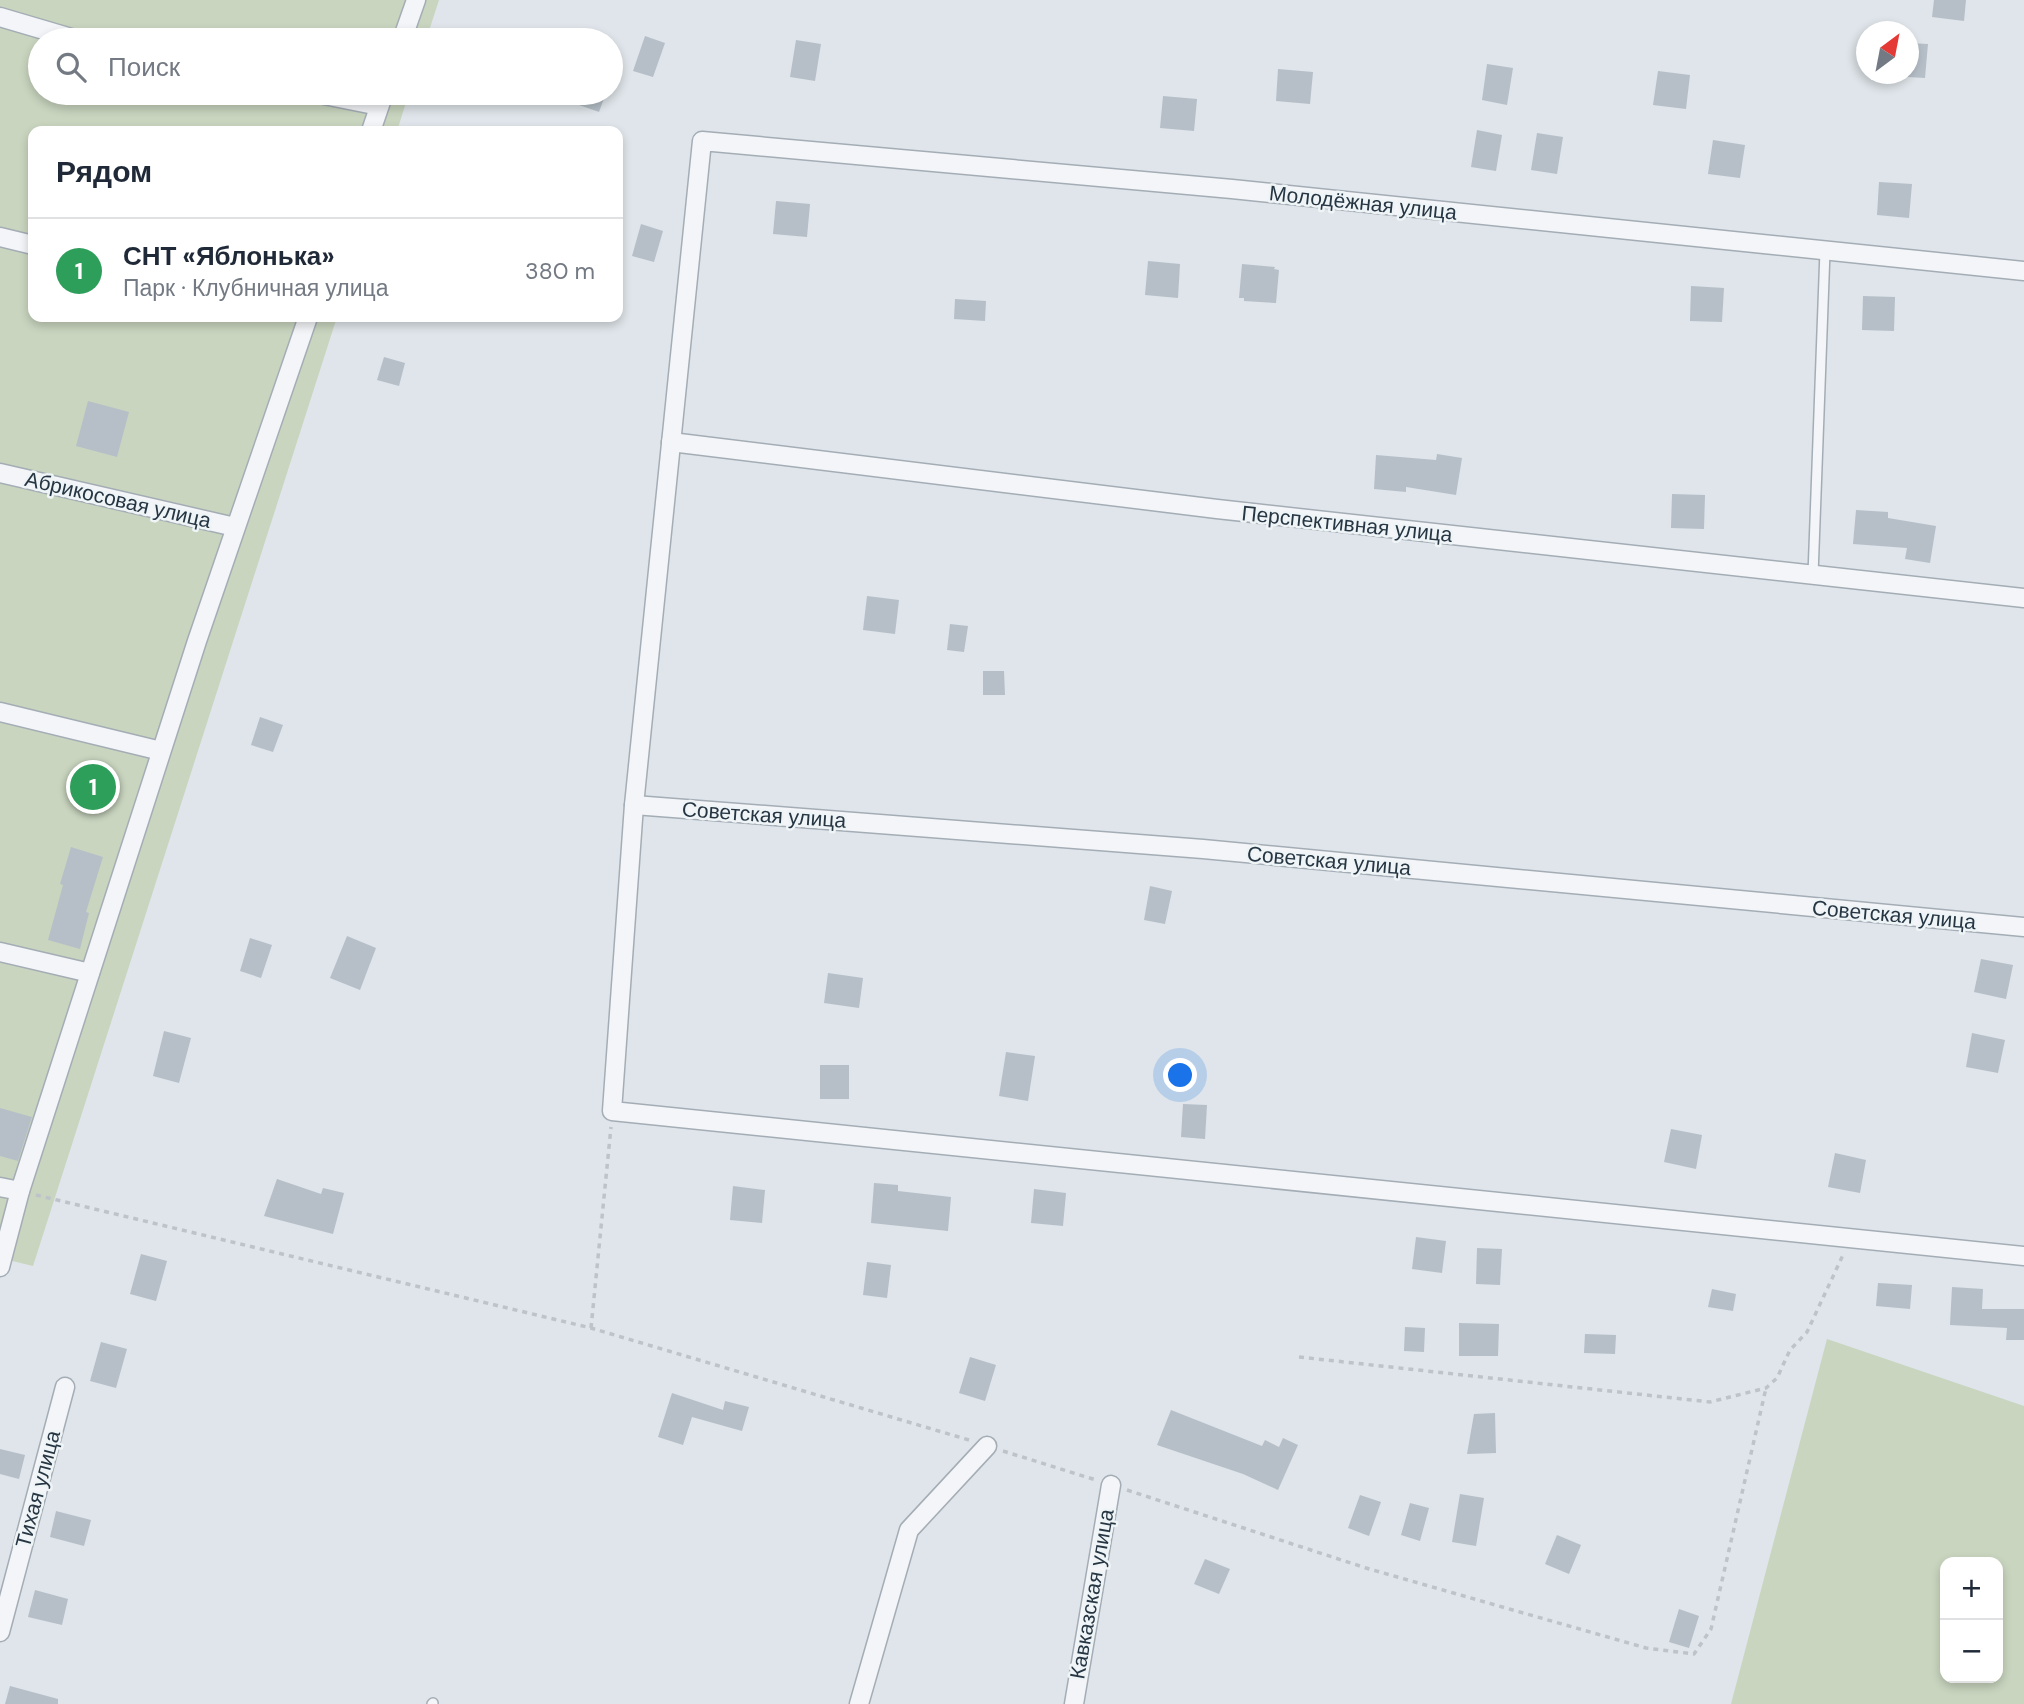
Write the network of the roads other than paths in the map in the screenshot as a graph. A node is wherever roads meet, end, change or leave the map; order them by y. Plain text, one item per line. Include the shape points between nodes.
1 (416, 0) edge
2 (0, 17) edge
3 (37, 28) edge
4 (406, 28) edge
5 (380, 105) edge
6 (373, 126) edge
7 (0, 237) edge
8 (28, 244) edge
9 (1825, 251) junction
10 (2024, 271) edge
11 (305, 322) edge
12 (671, 442) junction
13 (0, 473) edge
14 (235, 527) junction
15 (1813, 575) junction
16 (2024, 598) edge
17 (0, 712) edge
18 (161, 751) junction
19 (634, 806) junction
20 (2024, 927) edge
21 (0, 952) edge
22 (90, 973) junction
23 (0, 1187) edge
24 (20, 1191) junction
25 (2024, 1256) edge
26 (0, 1267) edge
27 (65, 1387) dead end
28 (987, 1446) dead end
29 (1111, 1485) dead end
30 (0, 1632) edge
31 (859, 1704) edge
32 (1074, 1704) edge

1 - 4 street
2 - 3 street
5 - 6 street
7 - 8 street
9 - 10 street, Молодёжная улица
9 - 12 street, Молодёжная улица via 1232,189 702,141
9 - 15 lane
11 - 14 street
12 - 15 street, Перспективная улица
12 - 19 street
13 - 14 street, Абрикосовая улица
14 - 18 street
15 - 16 street, Перспективная улица
17 - 18 street
18 - 22 street
19 - 20 street, Советская улица via 1203,849
19 - 25 street via 612,1111
21 - 22 street
22 - 24 street
23 - 24 street
24 - 26 street
27 - 30 street, Тихая улица
28 - 31 street via 909,1530
29 - 32 street, Кавказская улица

